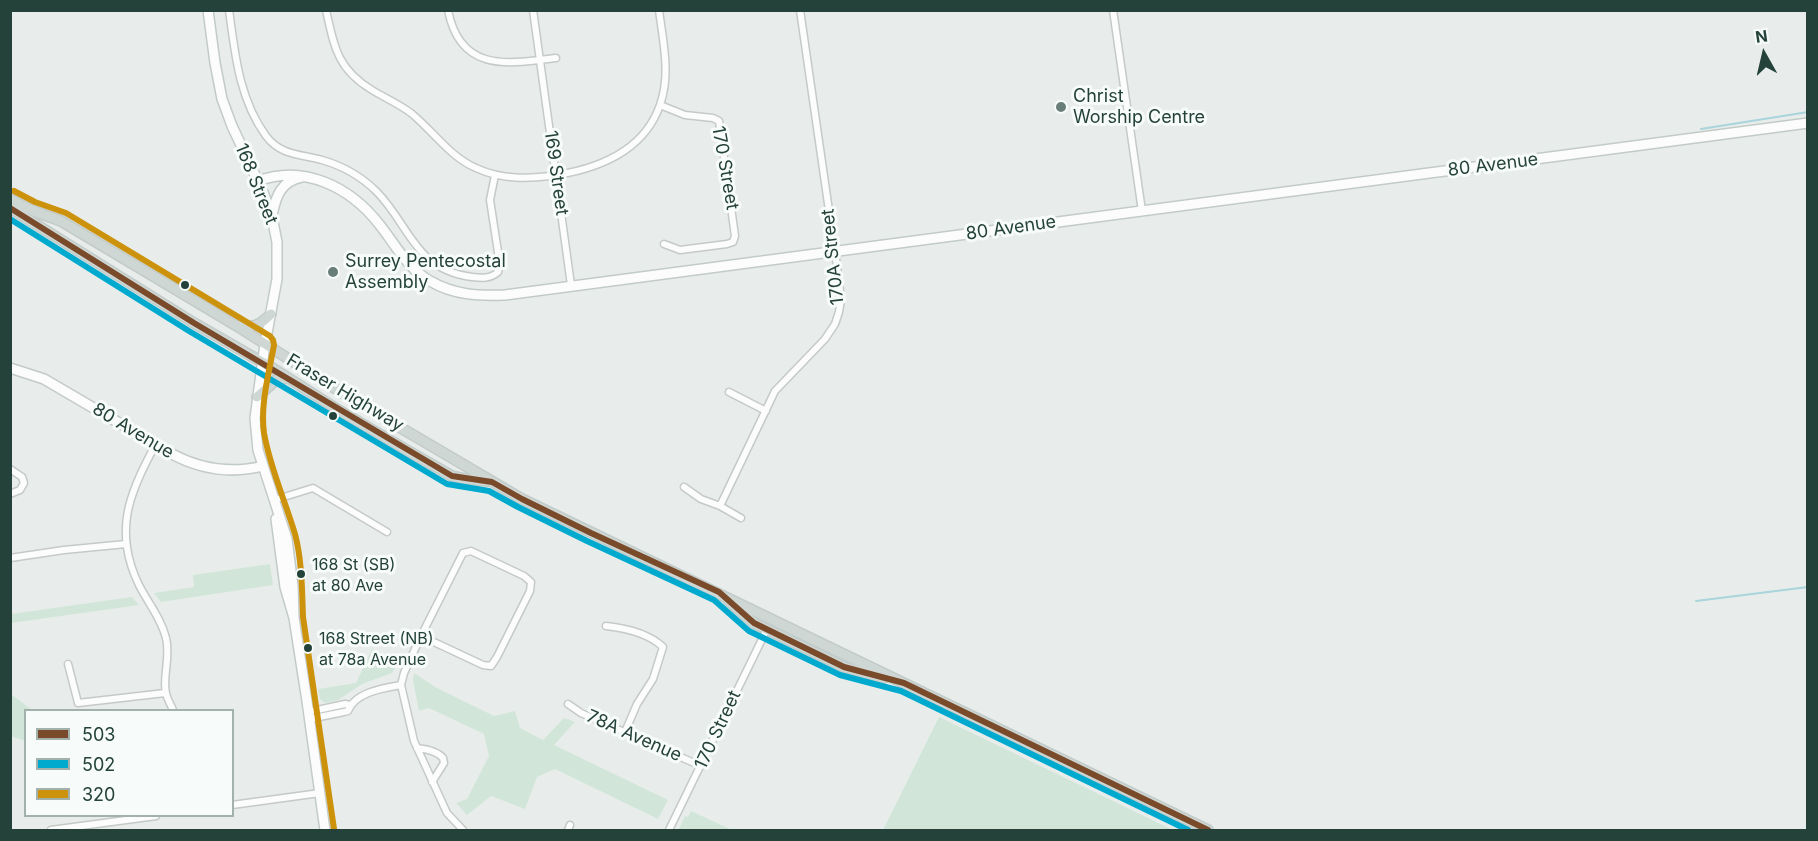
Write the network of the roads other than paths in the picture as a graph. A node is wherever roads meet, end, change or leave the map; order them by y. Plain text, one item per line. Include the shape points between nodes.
1 (208, 10) edge
2 (229, 10) edge
3 (326, 10) edge
4 (448, 10) edge
5 (533, 10) edge
6 (659, 10) edge
7 (800, 10) edge
8 (1113, 10) edge
9 (556, 58) dead end
10 (540, 60) junction
11 (660, 105) junction
12 (1808, 123) edge
13 (495, 175) junction
14 (556, 175) junction
15 (306, 177) junction
16 (258, 181) junction
17 (10, 198) edge
18 (10, 207) edge
19 (1142, 211) junction
20 (272, 217) junction
21 (664, 244) dead end
22 (835, 251) junction
23 (571, 285) junction
24 (271, 314) junction
25 (237, 326) junction
26 (265, 344) junction
27 (262, 363) junction
28 (10, 368) edge
29 (287, 378) junction
30 (729, 392) dead end
31 (257, 397) junction
32 (766, 411) junction
33 (156, 444) junction
34 (263, 466) junction
35 (10, 469) edge
36 (492, 482) junction
37 (684, 487) dead end
38 (10, 494) edge
39 (274, 501) junction
40 (720, 506) junction
41 (741, 518) dead end
42 (387, 532) dead end
43 (126, 544) junction
44 (10, 558) edge
45 (718, 592) junction
46 (606, 626) dead end
47 (766, 629) junction
48 (421, 636) junction
49 (802, 646) junction
50 (841, 652) junction
51 (68, 664) dead end
52 (904, 683) junction
53 (401, 684) junction
54 (165, 693) junction
55 (568, 704) dead end
56 (172, 709) edge
57 (309, 716) junction
58 (625, 732) junction
59 (417, 748) junction
60 (701, 766) junction
61 (432, 782) junction
62 (320, 793) junction
63 (234, 805) edge
64 (149, 817) edge
65 (51, 831) edge
66 (325, 831) edge
67 (463, 831) edge
68 (669, 831) edge
69 (1208, 831) edge

1 - 16 main road, 168 Street via 222,99
2 - 13 street via 242,87 261,129 273,144 283,152 327,162 358,176 383,198 425,256 450,271 476,278 495,275 499,268 490,200
3 - 13 street via 334,48 352,74 412,114 460,159
4 - 10 street via 459,38 482,58 507,64
5 - 10 street, 169 Street
6 - 11 street via 666,63
7 - 22 street, 170A Street
8 - 19 street
9 - 10 street
10 - 14 street, 169 Street
11 - 14 street via 636,141 616,157 591,168
11 - 21 street, 170 Street via 689,116 719,121 735,228 734,241 727,244 680,250
12 - 19 main road, 80 Avenue
13 - 14 street
14 - 23 street, 169 Street
15 - 16 main road, 80 Avenue via 290,175
15 - 20 main road via 280,189
15 - 23 main road, 80 Avenue via 332,185 357,200 413,267 446,288 488,296
16 - 20 main road, 168 Street
17 - 25 main road, Fraser Highway via 72,226
18 - 27 main road, Fraser Highway
19 - 22 main road, 80 Avenue
20 - 24 main road, 168 Street via 278,279
22 - 23 main road, 80 Avenue
22 - 32 street, 170A Street via 841,299 837,320 825,339 777,388
24 - 25 main road via 251,328
24 - 26 main road, 168 Street
25 - 26 main road, Fraser Highway
26 - 27 main road, 168 Street
26 - 36 main road, Fraser Highway
27 - 29 main road, Fraser Highway
27 - 31 main road, 168 Street
28 - 33 main road, 80 Avenue via 44,378
29 - 31 main road via 276,380
29 - 36 main road, Fraser Highway via 452,476
30 - 32 street
31 - 34 main road, 168 Street via 255,432
32 - 40 street, 170A Street
33 - 34 main road, 80 Avenue via 197,465 224,470
33 - 43 street via 132,491
34 - 39 main road, 168 Street
35 - 38 street via 24,483 20,490
36 - 45 main road, Fraser Highway
37 - 40 street
39 - 42 street via 313,488
39 - 57 main road, 168 Street
40 - 41 street
43 - 44 street
43 - 54 street via 137,582 159,617 166,637
45 - 47 main road, Fraser Highway
45 - 50 main road, Fraser Highway
46 - 58 street via 636,632 663,647 654,675
47 - 49 main road, Fraser Highway
47 - 60 street, 170 Street
48 - 48 street via 466,551 531,582 530,591 490,666
48 - 53 street
49 - 50 main road via 835,655
49 - 52 main road, Fraser Highway via 844,667
50 - 52 main road, Fraser Highway
51 - 54 street via 78,703
52 - 69 main road, Fraser Highway
53 - 57 street via 372,692 350,705
53 - 59 street
54 - 56 street
55 - 58 street, 78A Avenue
57 - 62 main road, 168 Street
58 - 60 street, 78A Avenue
59 - 61 street
59 - 61 street via 443,758
60 - 68 street, 170 Street
61 - 67 street via 447,813
62 - 63 street
62 - 66 main road, 168 Street
64 - 65 street

